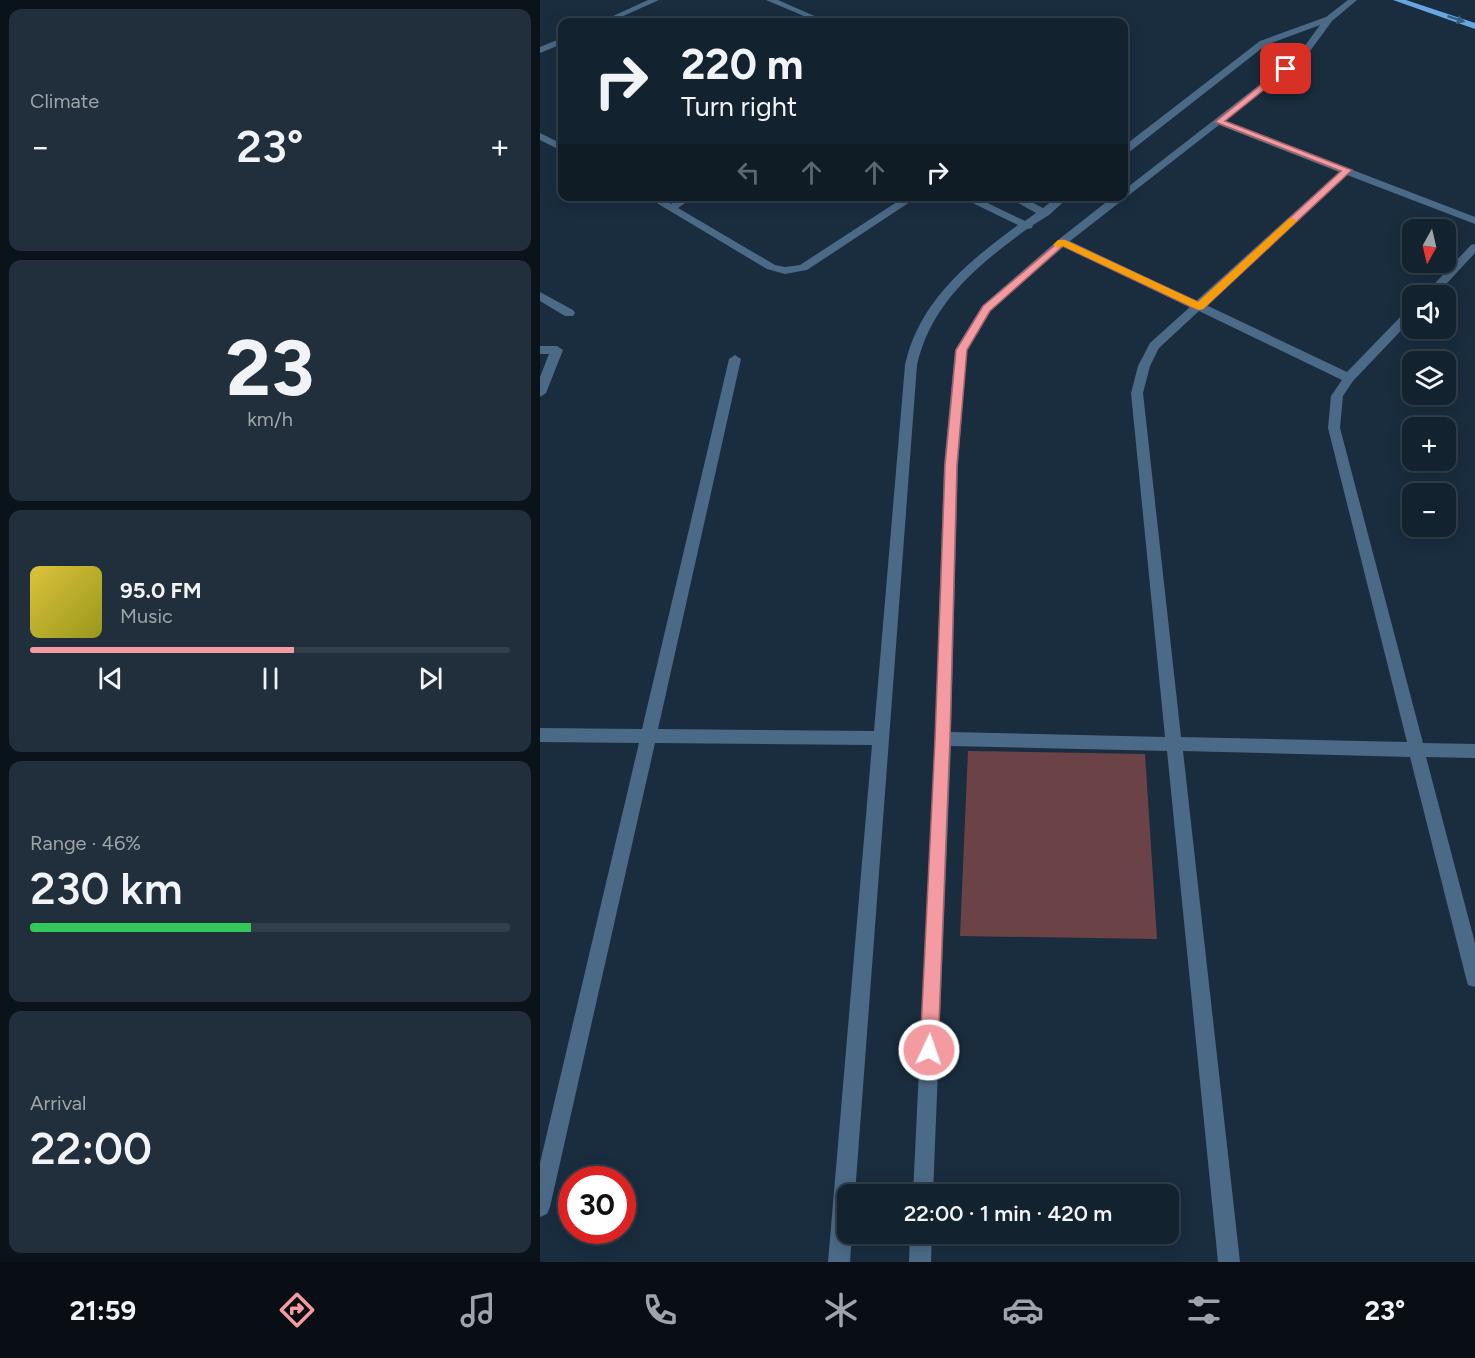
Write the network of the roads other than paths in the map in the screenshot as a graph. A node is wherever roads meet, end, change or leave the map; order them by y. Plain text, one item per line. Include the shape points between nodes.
1 (655, 0) edge
2 (770, 0) edge
3 (1353, 0) edge
4 (1397, 0) edge
5 (810, 17) edge
6 (613, 18) edge
7 (1329, 19) junction
8 (1475, 26) edge
9 (558, 42) edge
10 (540, 50) edge
11 (1219, 122) junction
12 (540, 136) edge
13 (558, 144) edge
14 (1128, 148) edge
15 (1347, 170) junction
16 (1128, 191) edge
17 (659, 201) edge
18 (682, 201) edge
19 (906, 201) edge
20 (974, 201) edge
21 (1021, 201) edge
22 (1059, 201) edge
23 (1115, 201) edge
24 (671, 208) junction
25 (1045, 213) junction
26 (1475, 221) edge
27 (1028, 226) junction
28 (1062, 242) junction
29 (1475, 247) edge
30 (1439, 285) edge
31 (540, 296) edge
32 (1199, 307) junction
33 (569, 313) dead end
34 (1402, 323) edge
35 (540, 350) edge
36 (735, 358) dead end
37 (1349, 378) junction
38 (540, 393) edge
39 (540, 735) edge
40 (649, 736) junction
41 (881, 738) junction
42 (943, 739) junction
43 (1174, 744) junction
44 (1416, 750) junction
45 (1475, 751) edge
46 (1475, 978) edge
47 (923, 1184) edge
48 (540, 1207) edge
49 (921, 1244) edge
50 (839, 1262) edge
51 (920, 1262) edge
52 (1229, 1262) edge

1 - 6 street
2 - 5 street
3 - 7 street
4 -> 8 main road
7 - 11 street via 1302,56
7 - 14 street via 1263,43
9 - 10 street
11 - 15 street
11 - 16 street
12 - 13 street
15 - 26 street
15 - 32 street
17 - 24 street
18 - 24 street
19 - 24 street via 803,268 785,271 771,267
20 - 27 street
21 - 25 street
22 - 25 street
23 - 28 street
25 - 27 street
27 - 41 street via 963,273 942,297 918,338 911,365
28 - 32 street
28 - 42 street via 986,309 962,350 951,465
29 - 30 street
31 - 33 street
32 - 37 street
32 - 43 street via 1154,346 1137,393
34 - 37 street
35 - 38 street via 557,350
36 - 40 street
37 - 44 street via 1337,396 1334,428
39 - 40 street
40 - 41 street
40 - 48 street
41 - 50 street
42 - 43 street
42 - 47 street
43 - 44 street
43 - 52 street
44 - 45 street
44 - 46 street
49 - 51 street

